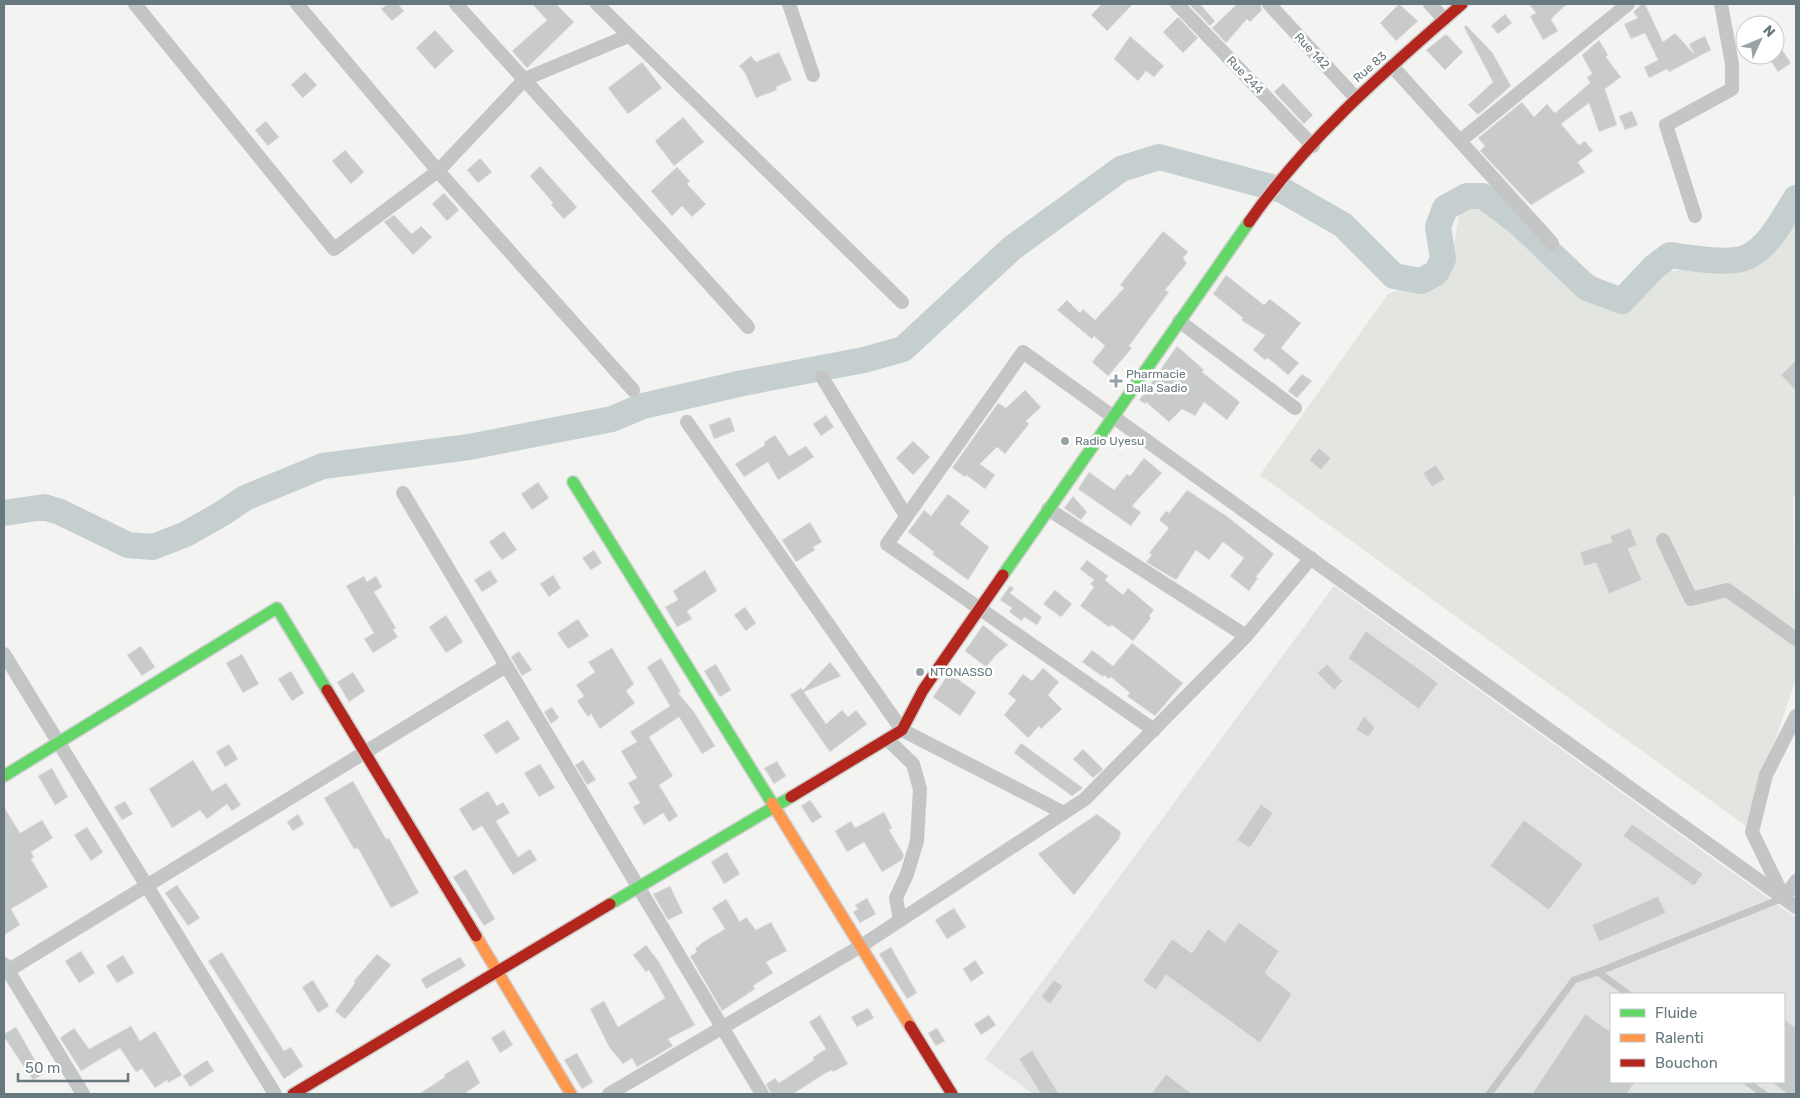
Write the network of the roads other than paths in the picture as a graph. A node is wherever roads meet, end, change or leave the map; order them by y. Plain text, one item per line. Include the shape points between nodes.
1 (135, 4) edge
2 (297, 4) edge
3 (456, 4) edge
4 (597, 4) edge
5 (789, 4) edge
6 (1177, 4) edge
7 (1269, 4) edge
8 (1430, 4) edge
9 (1462, 4) edge
10 (1628, 4) edge
11 (1721, 4) edge
12 (1444, 19) junction
13 (628, 36) junction
14 (1392, 66) junction
15 (813, 75) dead end
16 (524, 79) junction
17 (1355, 98) junction
18 (1460, 141) junction
19 (1313, 146) junction
20 (438, 171) junction
21 (1695, 216) dead end
22 (1552, 243) dead end
23 (902, 302) dead end
24 (1179, 322) junction
25 (748, 326) dead end
26 (822, 377) dead end
27 (634, 390) dead end
28 (1295, 408) dead end
29 (1113, 416) junction
30 (687, 422) dead end
31 (573, 482) dead end
32 (403, 493) dead end
33 (1048, 509) junction
34 (906, 516) junction
35 (1662, 540) dead end
36 (1311, 558) junction
37 (980, 609) junction
38 (1246, 636) junction
39 (1796, 639) edge
40 (4, 654) edge
41 (506, 666) junction
42 (1796, 716) edge
43 (902, 730) junction
44 (1154, 730) junction
45 (888, 740) junction
46 (57, 743) junction
47 (363, 754) junction
48 (4, 776) edge
49 (775, 807) junction
50 (1062, 812) junction
51 (1796, 880) edge
52 (146, 886) junction
53 (639, 888) junction
54 (1784, 898) junction
55 (1796, 907) edge
56 (900, 920) junction
57 (861, 946) junction
58 (5, 969) edge
59 (1598, 972) junction
60 (497, 973) junction
61 (1627, 993) edge
62 (722, 1028) junction
63 (1748, 1083) edge
64 (83, 1094) edge
65 (275, 1094) edge
66 (293, 1094) edge
67 (570, 1094) edge
68 (609, 1094) edge
69 (762, 1094) edge
70 (952, 1094) edge
71 (1489, 1094) edge
72 (1764, 1094) edge

1 - 20 street via 334,249
2 - 20 street
3 - 16 street
4 - 13 street
5 - 15 street
6 - 19 street, Rue 244
7 - 17 street, Rue 142
8 - 12 street
9 - 12 street, Rue 83
10 - 18 street
11 - 21 street via 1732,64 1732,88 1666,125
12 - 14 street, Rue 83
13 - 16 street
13 - 23 street
14 - 17 street, Rue 83
14 - 18 street
16 - 20 street
16 - 25 street
17 - 19 street, Rue 83
18 - 22 street
19 - 24 street, Rue 83 via 1259,208
20 - 27 street
24 - 28 street
24 - 29 street, Rue 83
26 - 34 street
29 - 33 street, Rue 83
29 - 34 street via 1023,352
29 - 36 street
30 - 43 street
31 - 49 street
32 - 41 street
33 - 37 street, Rue 83
33 - 38 street
34 - 37 street via 887,544
35 - 39 street via 1692,599 1727,590
36 - 38 street
36 - 54 street
37 - 43 street, Rue 83 via 923,690
37 - 44 street
38 - 44 street
40 - 46 street
41 - 47 street
41 - 53 street
42 - 54 street via 1766,775 1752,832
43 - 45 street
43 - 50 street
44 - 50 street via 1085,799
45 - 49 street
45 - 56 street via 913,764 920,788 917,841 896,898
46 - 47 street via 277,608
46 - 48 street
46 - 52 street
47 - 52 street
47 - 60 street
49 - 53 street
49 - 57 street
50 - 56 street
51 - 54 street
52 - 58 street
52 - 65 street
53 - 60 street
53 - 62 street
54 - 55 street
54 - 59 lane
56 - 57 street
57 - 62 street
57 - 70 street
58 - 64 street
59 - 61 lane
59 - 71 lane via 1574,980
60 - 66 street
60 - 67 street
62 - 68 street
62 - 69 street
63 - 72 lane

